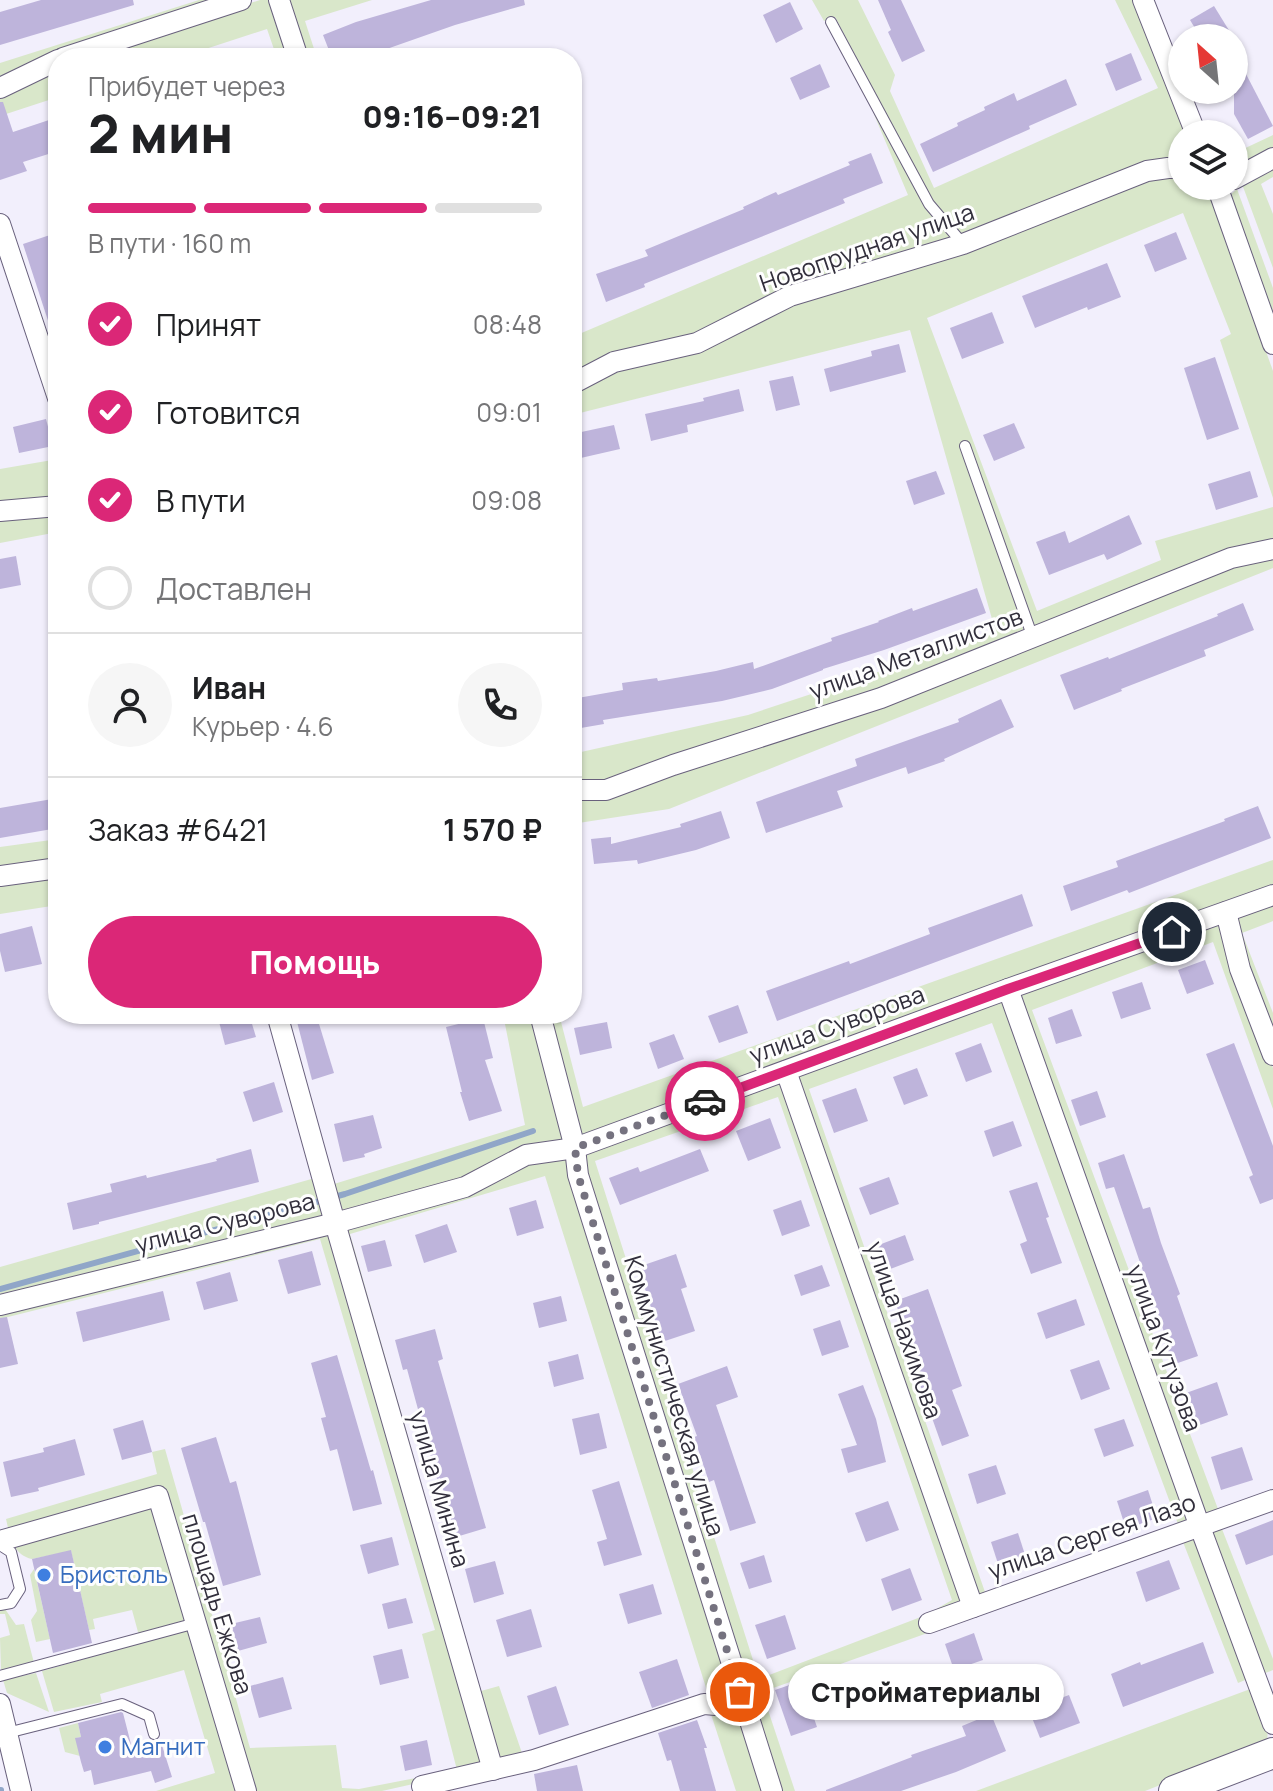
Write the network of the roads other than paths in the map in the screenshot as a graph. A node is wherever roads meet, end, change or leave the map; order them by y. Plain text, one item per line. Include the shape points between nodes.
1 (241, 0) edge
2 (279, 0) edge
3 (1143, 0) edge
4 (831, 22) dead end
5 (95, 48) edge
6 (295, 48) edge
7 (48, 65) edge
8 (0, 88) edge
9 (1190, 120) edge
10 (1273, 158) edge
11 (1168, 168) edge
12 (1248, 171) edge
13 (1222, 200) edge
14 (0, 224) edge
15 (963, 244) junction
16 (1273, 344) edge
17 (48, 368) edge
18 (582, 379) edge
19 (965, 446) dead end
20 (48, 507) edge
21 (0, 511) edge
22 (1273, 549) edge
23 (1033, 638) junction
24 (582, 790) edge
25 (48, 869) edge
26 (0, 876) edge
27 (1273, 895) edge
28 (1226, 912) junction
29 (1008, 989) junction
30 (280, 1024) edge
31 (543, 1024) edge
32 (1273, 1055) edge
33 (786, 1071) junction
34 (575, 1148) junction
35 (335, 1223) junction
36 (0, 1305) edge
37 (1273, 1500) edge
38 (1200, 1527) junction
39 (0, 1543) edge
40 (0, 1605) edge
41 (973, 1607) junction
42 (196, 1623) junction
43 (929, 1623) dead end
44 (0, 1676) edge
45 (0, 1704) edge
46 (746, 1710) junction
47 (1273, 1724) edge
48 (7, 1733) junction
49 (154, 1734) dead end
50 (1273, 1753) edge
51 (493, 1770) junction
52 (422, 1786) dead end
53 (21, 1791) edge
54 (246, 1791) edge
55 (772, 1791) edge
56 (1174, 1791) edge

1 - 5 street
2 - 6 street
3 - 9 street
4 - 15 lane via 929,204
7 - 8 street
10 - 12 street
11 - 15 street, Новопрудная улица via 1147,171
13 - 16 street
14 - 17 street
15 - 18 street, Новопрудная улица via 790,296 697,343 614,362
19 - 23 lane
20 - 21 street
22 - 23 street, улица Металлистов via 1231,558
23 - 24 street, улица Металлистов via 881,698 606,790
25 - 26 street
27 - 28 street, улица Суворова
28 - 29 street, улица Суворова
28 - 32 street via 1240,969
29 - 33 street, улица Суворова
29 - 38 street, улица Кутузова
30 - 35 street, улица Минина
31 - 34 street, Коммунистическая улица
33 - 34 street, улица Суворова
33 - 41 street, улица Нахимова
34 - 35 street, улица Суворова via 526,1155 465,1187
34 - 46 street, Коммунистическая улица via 578,1175
35 - 36 street, улица Суворова
35 - 51 street, улица Минина
37 - 38 street, улица Сергея Лазо
38 - 41 street, улица Сергея Лазо
38 - 47 street, улица Кутузова
39 - 40 lane via 11,1552 20,1589 11,1603
39 - 42 street, площадь Ежкова via 158,1496
41 - 43 street, улица Сергея Лазо
42 - 44 lane
42 - 54 street, площадь Ежкова
45 - 48 street
46 - 51 street via 704,1704
46 - 55 street, Коммунистическая улица
48 - 49 lane via 122,1704 149,1716
48 - 53 street
50 - 56 main road
51 - 52 street

